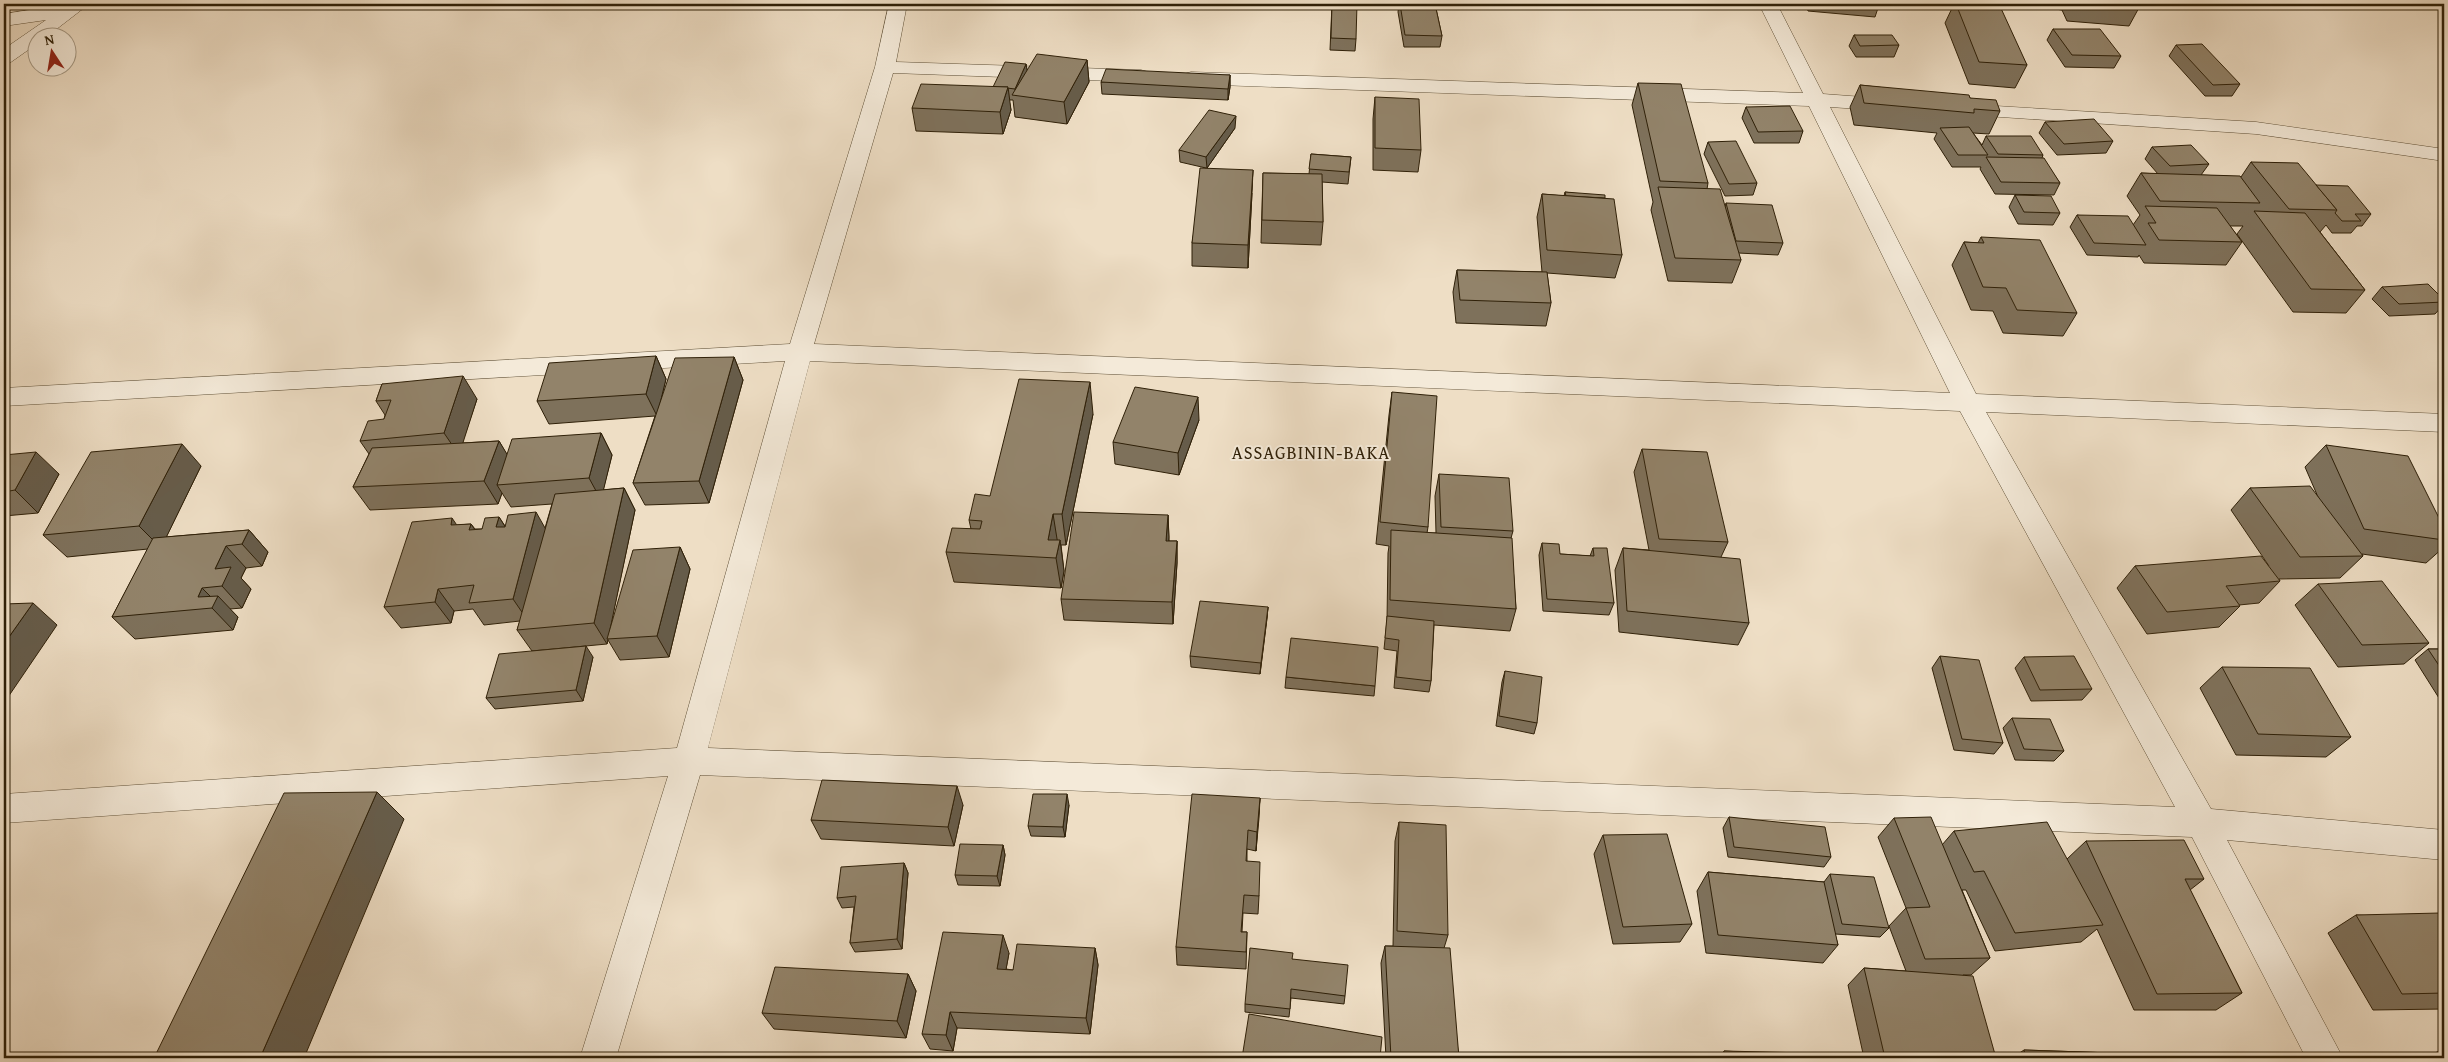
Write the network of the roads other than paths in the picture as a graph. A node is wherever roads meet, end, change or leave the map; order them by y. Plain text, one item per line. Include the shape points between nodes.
1 (898, 4) edge
2 (1768, 4) edge
3 (75, 7) edge
4 (4, 20) edge
5 (4, 58) edge
6 (886, 67) junction
7 (1818, 100) junction
8 (1907, 106) edge
9 (1947, 108) edge
10 (2444, 154) edge
11 (800, 352) junction
12 (4, 397) edge
13 (1968, 403) junction
14 (2444, 424) edge
15 (689, 761) junction
16 (4, 809) edge
17 (2200, 823) junction
18 (2444, 845) edge
19 (598, 1058) edge
20 (2325, 1058) edge

1 - 6 street
2 - 7 street
3 - 4 street
3 - 5 street
6 - 7 street
6 - 11 street
7 - 8 street
7 - 13 street
9 - 10 street via 2256,128
11 - 12 street
11 - 13 street
11 - 15 street
13 - 14 street
13 - 17 street
15 - 16 street
15 - 17 street
15 - 19 street
17 - 18 street
17 - 20 street

